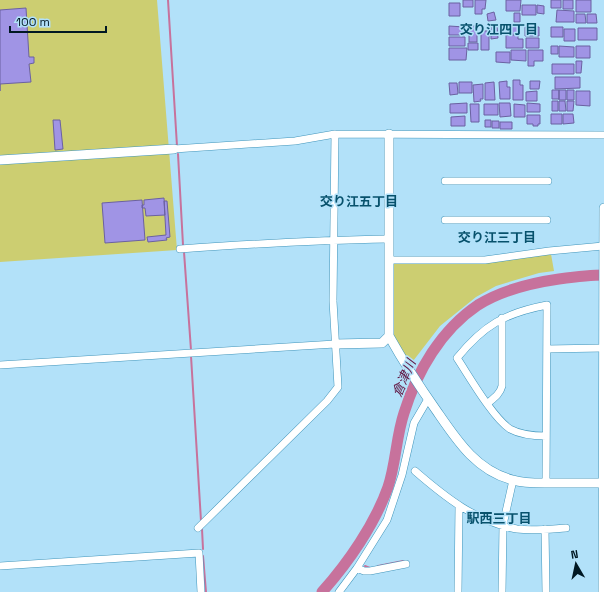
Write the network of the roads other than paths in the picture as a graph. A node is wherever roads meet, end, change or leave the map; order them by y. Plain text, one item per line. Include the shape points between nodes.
1 (335, 134) junction
2 (389, 134) junction
3 (604, 135) edge
4 (174, 149) joint
5 (0, 160) edge
6 (445, 181) dead end
7 (548, 181) dead end
8 (604, 208) edge
9 (445, 220) dead end
10 (547, 220) dead end
11 (388, 239) junction
12 (333, 240) junction
13 (603, 246) edge
14 (180, 249) dead end
15 (604, 259) edge
16 (389, 260) junction
17 (604, 286) edge
18 (502, 318) junction
19 (389, 336) junction
20 (335, 344) junction
21 (603, 348) edge
22 (547, 349) junction
23 (0, 365) edge
24 (426, 397) junction
25 (488, 403) junction
26 (546, 436) junction
27 (415, 471) dead end
28 (513, 480) junction
29 (546, 483) junction
30 (603, 483) edge
31 (459, 506) junction
32 (503, 525) junction
33 (198, 528) dead end
34 (566, 528) dead end
35 (545, 529) junction
36 (406, 564) dead end
37 (0, 566) edge
38 (357, 568) junction
39 (201, 592) edge
40 (339, 592) edge
41 (458, 592) edge
42 (502, 592) edge
43 (546, 592) edge
44 (603, 592) edge

1 - 2 street
1 - 4 street via 295,141
1 - 12 street
2 - 3 street
2 - 11 street
4 - 5 street
6 - 7 street
8 - 13 street
9 - 10 street
11 - 12 street
11 - 16 street
12 - 14 street
12 - 20 street
13 - 15 street
13 - 16 street via 485,260
15 - 17 street
16 - 19 street
17 - 21 street
18 - 22 street via 547,304
18 - 25 street via 502,386
18 - 25 street via 474,338 457,358
19 - 20 street via 382,343
19 - 24 street
20 - 23 street
20 - 33 street via 338,388
21 - 22 street
21 - 30 street
22 - 26 street
24 - 28 street via 466,452 489,470
24 - 38 street via 414,423 402,475 387,520
25 - 26 street via 499,419 511,429 526,435
26 - 29 street
27 - 31 street
28 - 29 street
28 - 32 street
29 - 30 street
30 - 44 street
31 - 32 street via 488,521
31 - 41 street
32 - 35 street
32 - 42 street
34 - 35 street
35 - 43 street
36 - 38 street via 370,571
37 - 39 street via 199,553
38 - 40 street

